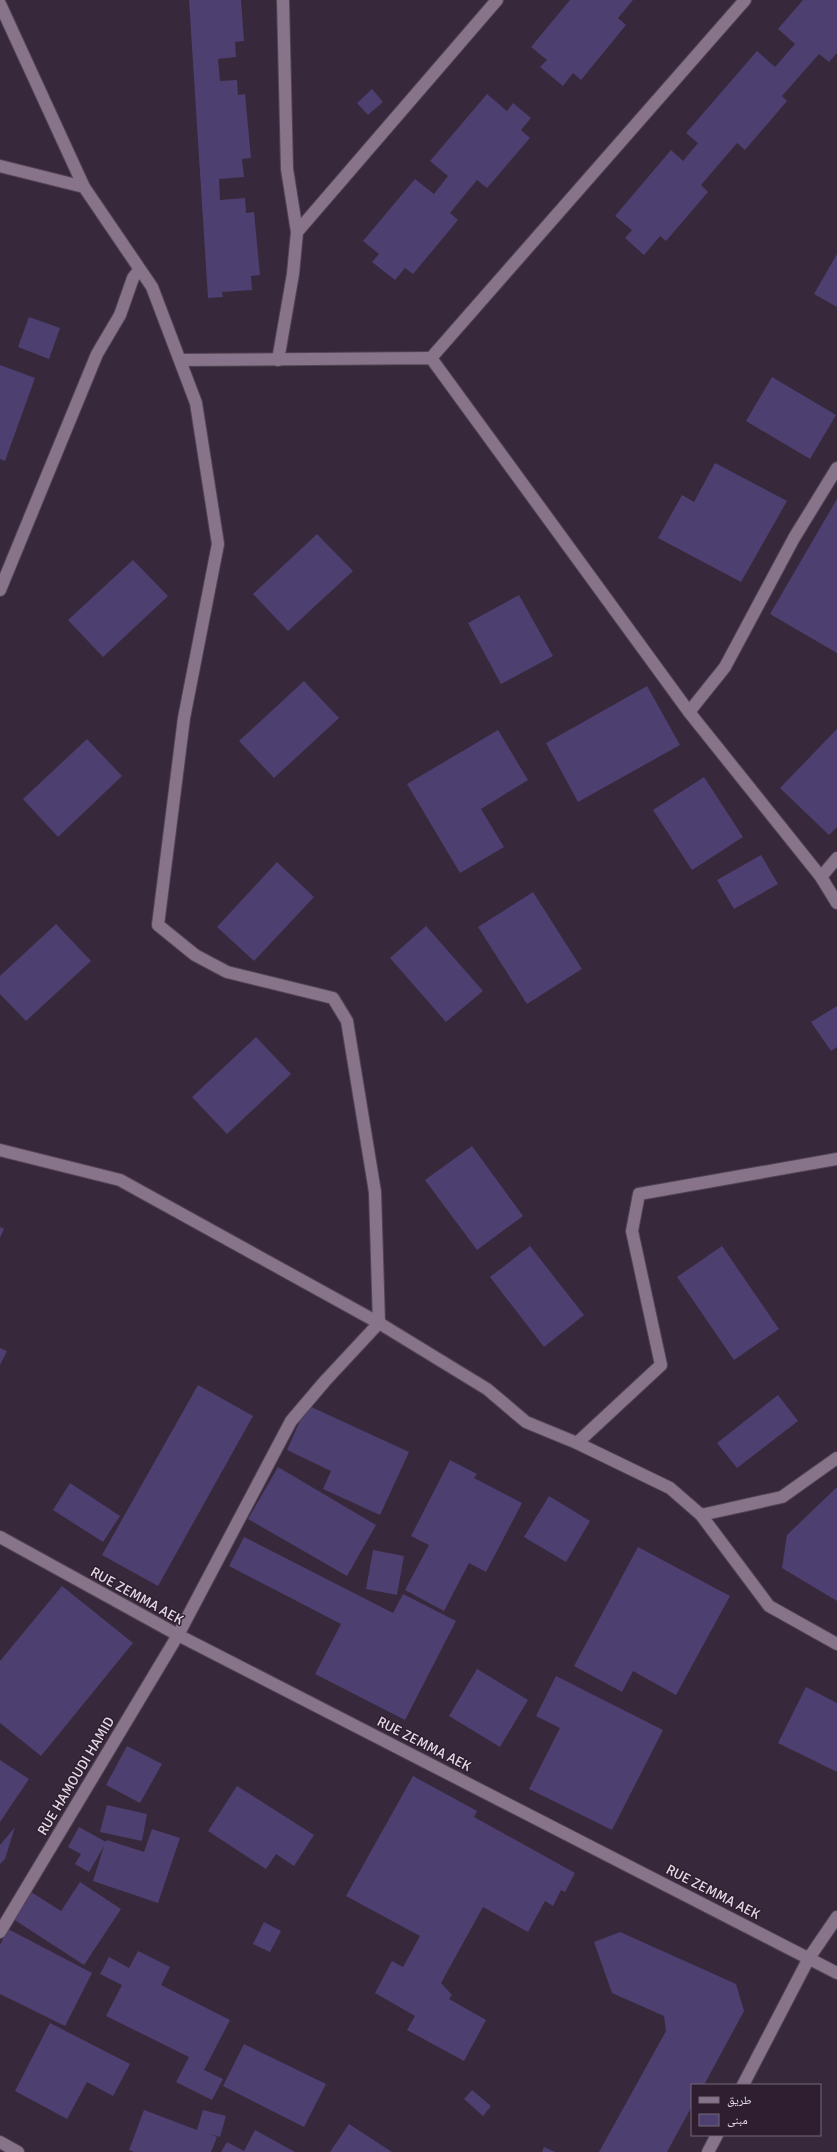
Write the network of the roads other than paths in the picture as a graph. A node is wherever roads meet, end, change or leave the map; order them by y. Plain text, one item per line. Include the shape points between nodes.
1 (284, 0) edge
2 (497, 0) edge
3 (745, 0) edge
4 (0, 4) edge
5 (0, 166) edge
6 (84, 186) junction
7 (297, 232) junction
8 (139, 270) junction
9 (431, 358) junction
10 (180, 360) junction
11 (278, 360) junction
12 (837, 468) edge
13 (0, 590) edge
14 (690, 712) junction
15 (837, 858) edge
16 (821, 877) junction
17 (837, 903) edge
18 (0, 1150) edge
19 (837, 1159) edge
20 (379, 1323) junction
21 (577, 1443) junction
22 (837, 1458) edge
23 (701, 1515) junction
24 (0, 1538) edge
25 (178, 1635) junction
26 (837, 1644) edge
27 (837, 1917) edge
28 (0, 1932) edge
29 (809, 1958) junction
30 (837, 1973) edge
31 (744, 2084) edge
32 (716, 2136) edge
33 (0, 2142) edge
34 (18, 2152) edge
35 (708, 2152) edge

1 - 7 street via 287,169
2 - 7 street
3 - 9 street
4 - 6 street
5 - 6 street
6 - 8 street
7 - 11 street via 293,274
8 - 10 street via 152,287
8 - 13 street via 133,278 120,315 97,354
9 - 11 street
9 - 14 street
10 - 11 street
10 - 20 street via 196,403 218,544 184,718 158,925 194,955 227,972 333,998 348,1021 375,1192
12 - 14 street via 794,538 725,667
14 - 16 street
15 - 16 street
16 - 17 street
18 - 20 street via 120,1180
19 - 21 street via 638,1194 632,1231 661,1365
20 - 21 street via 487,1389 526,1422
20 - 25 street, RUE HAMOUDI HAMID via 291,1421
21 - 23 street via 670,1488
22 - 23 street via 782,1497
23 - 26 street via 769,1606
24 - 25 street, RUE ZEMMA AEK
25 - 28 street, RUE HAMOUDI HAMID
25 - 29 street, RUE ZEMMA AEK
27 - 29 street
29 - 30 street, RUE ZEMMA AEK
29 - 31 street
32 - 35 street
33 - 34 street

